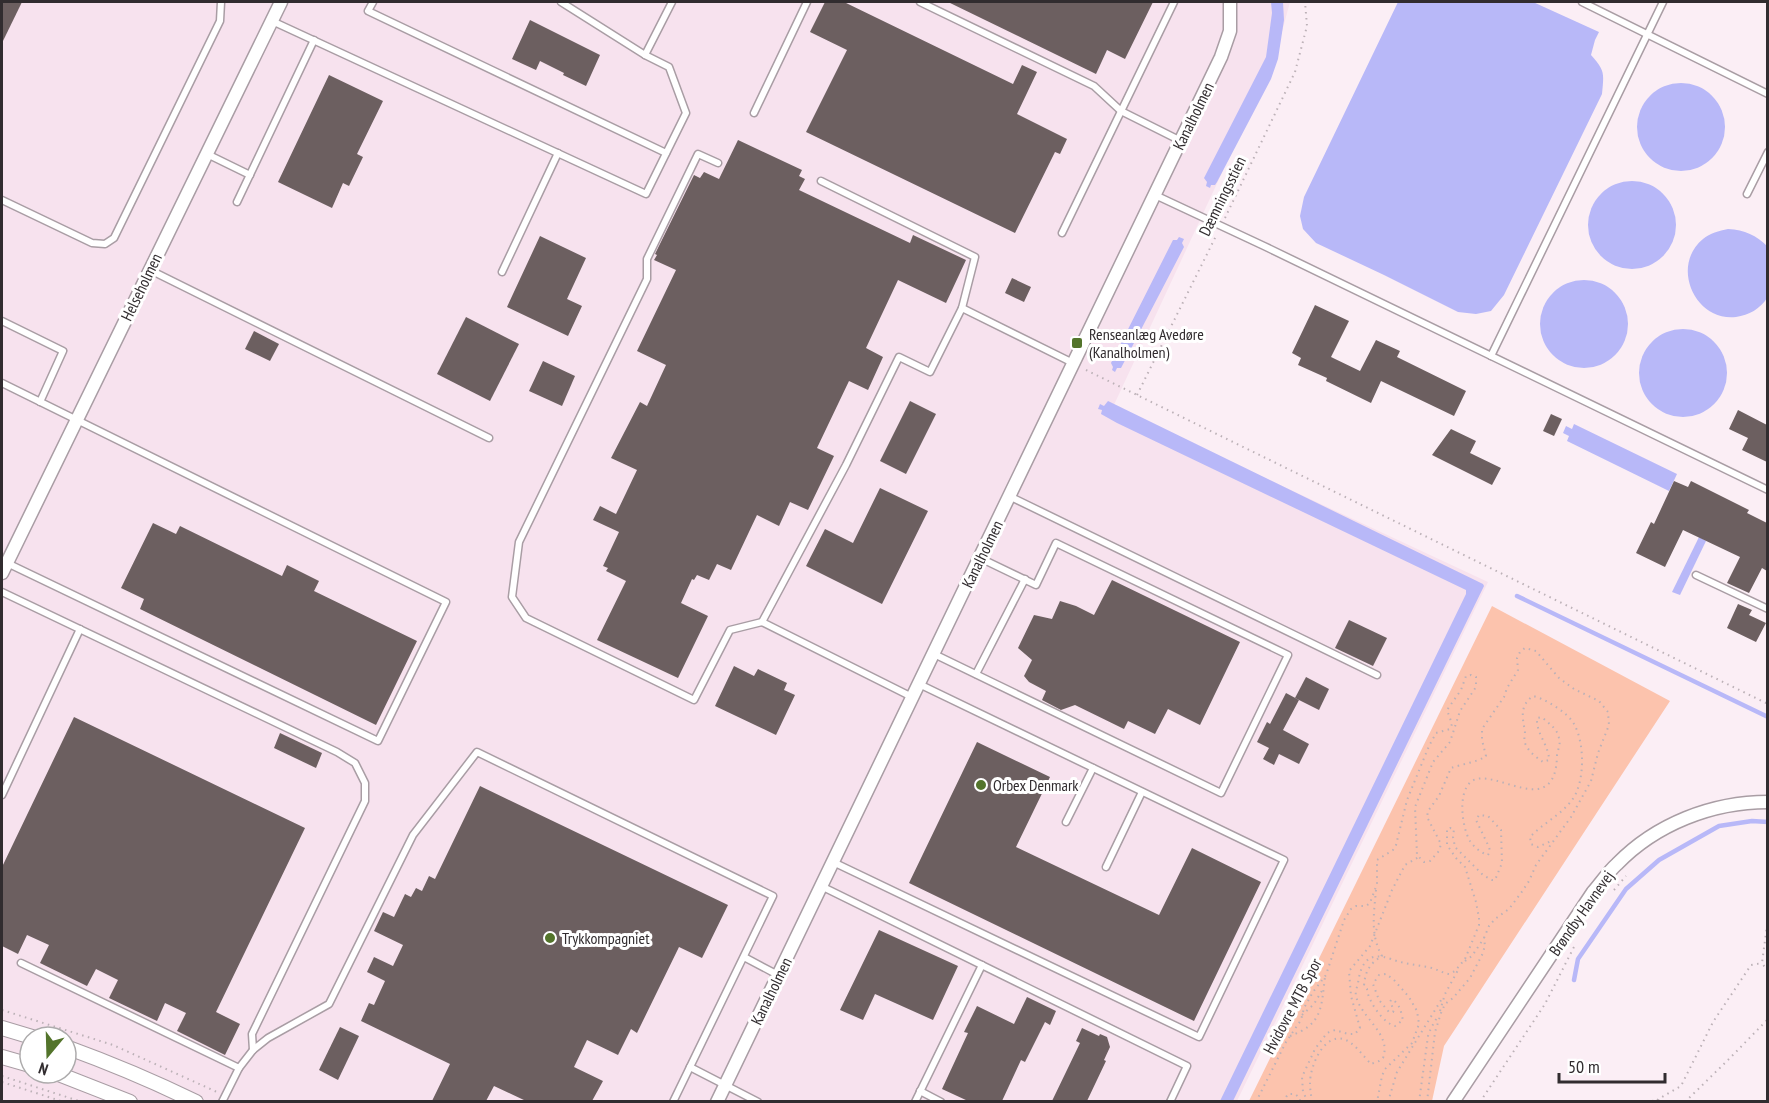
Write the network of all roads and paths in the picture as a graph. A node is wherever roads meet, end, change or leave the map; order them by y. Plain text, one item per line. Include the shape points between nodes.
1 (221, 2) edge
2 (281, 2) edge
3 (373, 2) edge
4 (561, 2) edge
5 (672, 2) edge
6 (807, 2) edge
7 (920, 2) edge
8 (1174, 2) edge
9 (1230, 2) edge
10 (1305, 2) edge
11 (1582, 2) edge
12 (1664, 2) edge
13 (271, 20) junction
14 (1648, 33) junction
15 (314, 40) junction
16 (645, 55) junction
17 (1767, 94) edge
18 (1121, 111) junction
19 (754, 113) dead end
20 (1181, 141) junction
21 (1767, 152) edge
22 (558, 153) junction
23 (666, 153) junction
24 (206, 154) junction
25 (718, 163) dead end
26 (250, 175) junction
27 (821, 181) dead end
28 (1747, 194) dead end
29 (1155, 195) junction
30 (2, 200) edge
31 (237, 202) dead end
32 (1221, 226) junction
33 (1062, 233) dead end
34 (150, 270) junction
35 (502, 272) dead end
36 (962, 308) junction
37 (2, 321) edge
38 (1491, 356) junction
39 (1073, 363) junction
40 (2, 383) edge
41 (1137, 395) junction
42 (40, 402) junction
43 (76, 420) junction
44 (489, 438) dead end
45 (1767, 490) edge
46 (1009, 496) junction
47 (980, 558) junction
48 (4, 568) edge
49 (1696, 575) dead end
50 (1025, 579) junction
51 (2, 592) edge
52 (1767, 609) edge
53 (762, 622) junction
54 (80, 629) junction
55 (933, 654) junction
56 (976, 674) junction
57 (1377, 675) dead end
58 (919, 684) junction
59 (912, 697) junction
60 (1767, 704) edge
61 (1093, 768) junction
62 (1142, 792) junction
63 (2, 795) edge
64 (1767, 802) edge
65 (1066, 822) dead end
66 (1553, 840) junction
67 (1419, 856) junction
68 (833, 862) junction
69 (1106, 867) dead end
70 (1628, 873) dead end
71 (1377, 884) junction
72 (821, 886) junction
73 (1609, 895) dead end
74 (1767, 918) edge
75 (1374, 937) junction
76 (1580, 937) dead end
77 (1484, 938) junction
78 (1382, 956) junction
79 (744, 957) junction
80 (21, 963) dead end
81 (1762, 963) junction
82 (982, 965) junction
83 (1461, 966) junction
84 (1767, 972) edge
85 (778, 975) junction
86 (1326, 975) junction
87 (1324, 988) junction
88 (1446, 992) junction
89 (2, 1010) edge
90 (1302, 1015) junction
91 (1767, 1019) edge
92 (2, 1028) edge
93 (18, 1033) edge
94 (1290, 1036) junction
95 (253, 1050) junction
96 (78, 1052) edge
97 (2, 1057) edge
98 (18, 1062) edge
99 (690, 1067) junction
100 (238, 1068) junction
101 (2, 1076) edge
102 (78, 1081) edge
103 (2, 1082) edge
104 (725, 1086) junction
105 (920, 1091) junction
106 (223, 1099) edge
107 (1658, 1100) junction
108 (64, 1101) edge
109 (82, 1101) edge
110 (130, 1101) edge
111 (195, 1101) edge
112 (674, 1101) edge
113 (717, 1101) edge
114 (758, 1101) edge
115 (915, 1101) edge
116 (941, 1101) edge
117 (1170, 1101) edge
118 (1256, 1101) edge
119 (1283, 1101) edge
120 (1299, 1101) edge
121 (1308, 1101) edge
122 (1312, 1101) edge
123 (1377, 1101) edge
124 (1388, 1101) edge
125 (1419, 1101) edge
126 (1427, 1101) edge
127 (1453, 1101) edge
128 (1480, 1101) edge
129 (1646, 1101) edge
130 (1665, 1101) edge
131 (1685, 1101) edge

1 - 30 lane via 220,21 114,238 105,244 92,243
2 - 13 street, Helseholmen
3 - 23 lane via 368,11
4 - 16 lane
5 - 16 lane
6 - 19 lane
7 - 18 lane via 1094,86
8 - 18 lane
9 - 20 street, Kanalholmen via 1230,31 1221,57
10 - 32 path, Dæmningsstien via 1307,26 1295,72
11 - 14 lane
12 - 14 lane
13 - 15 lane
13 - 24 street, Helseholmen
14 - 17 lane
14 - 38 lane
15 - 22 lane
15 - 26 lane
16 - 23 lane via 669,67 686,112
18 - 20 lane
18 - 33 lane
20 - 29 street, Kanalholmen
21 - 28 lane
22 - 23 lane via 646,195
22 - 35 lane
24 - 26 lane
24 - 34 street, Helseholmen
25 - 53 lane via 699,154 647,259 647,279 519,542 512,597 526,618 694,700 730,630
26 - 31 lane
27 - 36 lane via 975,257
29 - 32 lane
29 - 39 street, Kanalholmen
32 - 38 lane
32 - 41 path, Dæmningsstien
34 - 43 street, Helseholmen
34 - 44 lane
36 - 39 lane
36 - 53 lane via 930,372 900,357
37 - 42 lane via 63,351
38 - 45 lane
39 - 41 path
39 - 46 street, Kanalholmen
40 - 42 lane
41 - 60 path
42 - 43 lane
43 - 48 street, Helseholmen
43 - 48 lane via 446,602 378,741
46 - 47 street, Kanalholmen
46 - 57 lane
47 - 50 lane
47 - 55 street, Kanalholmen
49 - 52 lane
50 - 56 lane
50 - 56 lane via 1036,585 1056,543 1288,655 1221,793
51 - 54 lane
53 - 59 lane
54 - 63 lane
54 - 95 lane via 337,752 355,763 365,783 364,801 354,824 252,1035
55 - 56 lane
55 - 58 street, Kanalholmen
58 - 59 street, Kanalholmen
58 - 61 lane
59 - 68 street, Kanalholmen
61 - 62 lane
61 - 65 lane
62 - 68 lane via 1284,860 1199,1037
62 - 69 lane
64 - 127 street, Brøndby Havnevej via 1713,808 1678,821 1645,840 1617,864 1593,892
66 - 67 path via 1591,781 1609,725 1608,712 1599,701 1559,678 1536,651 1525,648 1517,658 1515,677 1482,729 1486,756 1452,768 1428,811 1427,817 1441,844 1439,851 1430,861 1424,862
66 - 77 path via 1521,893 1495,919
66 - 83 path via 1538,847 1531,844 1530,837 1572,800 1583,770 1581,747 1575,726 1565,712 1533,696 1523,709 1524,739 1538,759 1547,762 1549,754 1538,731 1537,718 1542,717 1556,729 1560,743 1554,777 1549,784 1525,789 1478,779 1472,781 1463,796 1467,834 1477,849 1486,855 1490,851 1476,820 1479,815 1488,816 1501,830 1502,863 1496,880 1483,875 1455,847 1454,829 1447,829 1447,845 1465,867 1479,910 1479,925
67 - 71 path, Hvidovre MTB Spor via 1415,807 1433,762 1450,742 1460,711 1476,687 1476,677 1471,675 1466,676 1447,710 1450,729 1436,733 1429,746 1407,800 1396,845 1377,860
67 - 75 path via 1405,866
68 - 72 street, Kanalholmen
70 - 73 path
71 - 75 path
71 - 86 path, Hvidovre MTB Spor via 1370,903 1351,909 1344,920
72 - 82 lane
72 - 85 street, Kanalholmen
74 - 81 path
75 - 78 path
75 - 121 path via 1349,971 1360,1028 1355,1034 1335,1030 1315,1049 1302,1077
76 - 128 path via 1545,1004
77 - 83 path
77 - 126 path via 1482,955 1470,978 1441,1013
78 - 83 path via 1449,974
78 - 122 path via 1360,966 1356,996 1382,1038 1383,1058 1371,1064 1348,1042 1332,1039 1323,1045 1315,1065 1310,1081
78 - 123 path via 1373,961 1364,977 1368,998 1390,1025 1400,1023 1401,1008 1391,1000 1394,1010 1389,1012 1373,984 1379,975 1386,974 1409,997 1419,1024 1412,1043 1385,1069
79 - 85 lane
79 - 95 lane via 773,896 477,752 413,835 329,1005
79 - 99 lane
80 - 100 lane
81 - 84 path
81 - 107 path via 1751,965 1713,1022 1681,1086
82 - 105 lane
82 - 117 lane via 1186,1066
83 - 88 path
85 - 104 street, Kanalholmen
86 - 87 path
86 - 90 path, Hvidovre MTB Spor
87 - 90 path
87 - 94 path via 1320,1014 1306,1029
88 - 124 path via 1397,1072
88 - 125 path via 1428,1036
89 - 106 path via 113,1045
90 - 94 path, Hvidovre MTB Spor
91 - 131 path
92 - 93 street
94 - 118 path, Hvidovre MTB Spor
95 - 100 lane
96 - 111 street
97 - 98 street
99 - 104 lane
99 - 112 lane
100 - 106 lane
101 - 109 path
102 - 110 street
103 - 108 path
104 - 113 street, Kanalholmen
104 - 114 lane
105 - 115 lane
105 - 116 lane
107 - 129 path
107 - 130 path
119 - 120 path via 1288,1094 1295,1094

